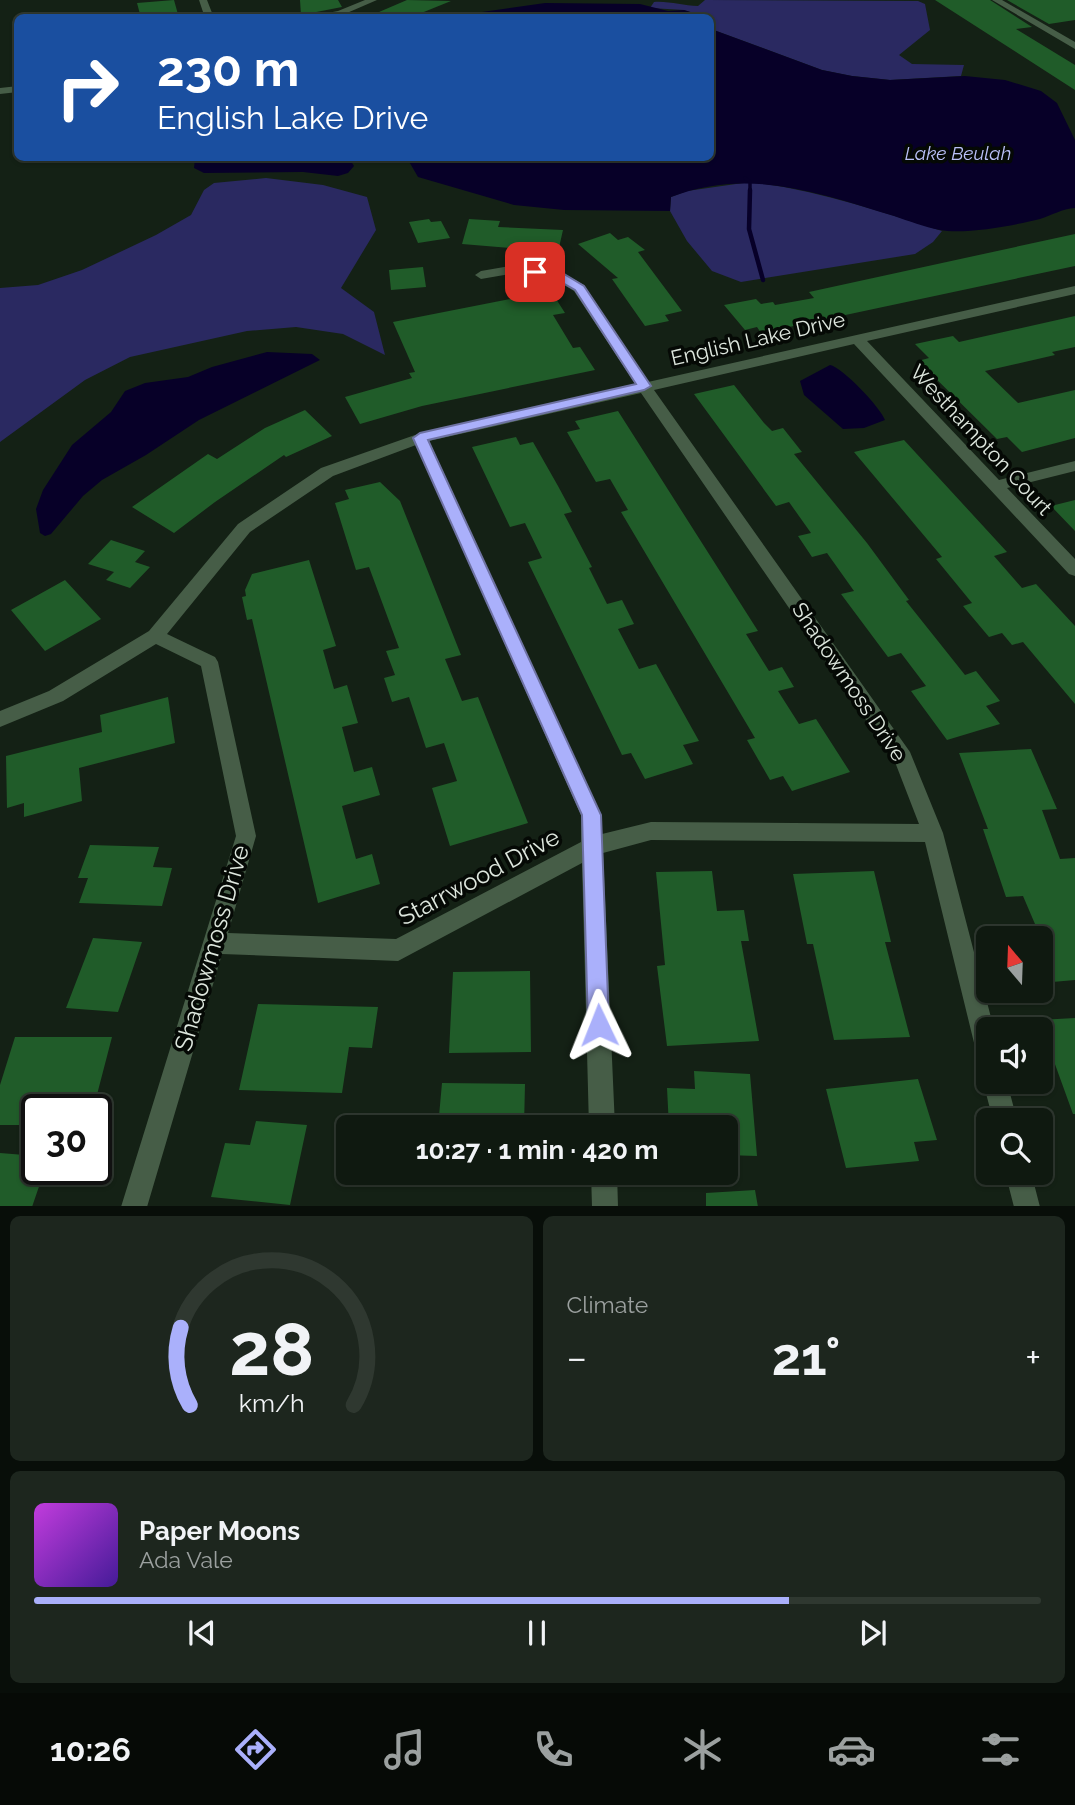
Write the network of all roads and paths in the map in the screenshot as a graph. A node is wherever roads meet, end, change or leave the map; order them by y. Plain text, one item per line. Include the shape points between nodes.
1 (373, 0) edge
2 (996, 0) edge
3 (333, 14) edge
4 (1075, 34) edge
5 (1060, 37) junction
6 (1075, 46) edge
7 (481, 275) dead end
8 (1075, 290) edge
9 (857, 339) junction
10 (644, 386) junction
11 (420, 438) junction
12 (1075, 466) edge
13 (994, 486) junction
14 (1075, 570) edge
15 (155, 636) junction
16 (0, 719) edge
17 (933, 834) junction
18 (593, 846) junction
19 (215, 943) junction
20 (979, 1017) edge
21 (602, 1115) edge
22 (604, 1185) edge
23 (1021, 1185) edge
24 (134, 1206) edge
25 (605, 1206) edge
26 (1027, 1206) edge

1 - 3 street
2 - 5 street
4 - 5 street
5 - 6 street
7 - 10 street, Shadowmoss Drive via 516,269 555,274 579,288
8 - 9 street, English Lake Drive
9 - 10 street, English Lake Drive
9 - 13 street, Westhampton Court
10 - 11 street, English Lake Drive
10 - 17 street, Shadowmoss Drive via 903,758
11 - 15 street, English Lake Drive via 327,472 244,528
11 - 18 street via 591,815
12 - 13 street
13 - 14 street, Westhampton Court
15 - 16 street, English Lake Drive via 55,696
15 - 19 street, Shadowmoss Drive via 209,662 246,835
17 - 18 street, Starrwood Drive via 651,831
17 - 20 street, Shadowmoss Drive
18 - 19 street, Starrwood Drive via 398,950
18 - 21 street
19 - 24 street, Shadowmoss Drive
22 - 25 street
23 - 26 street

